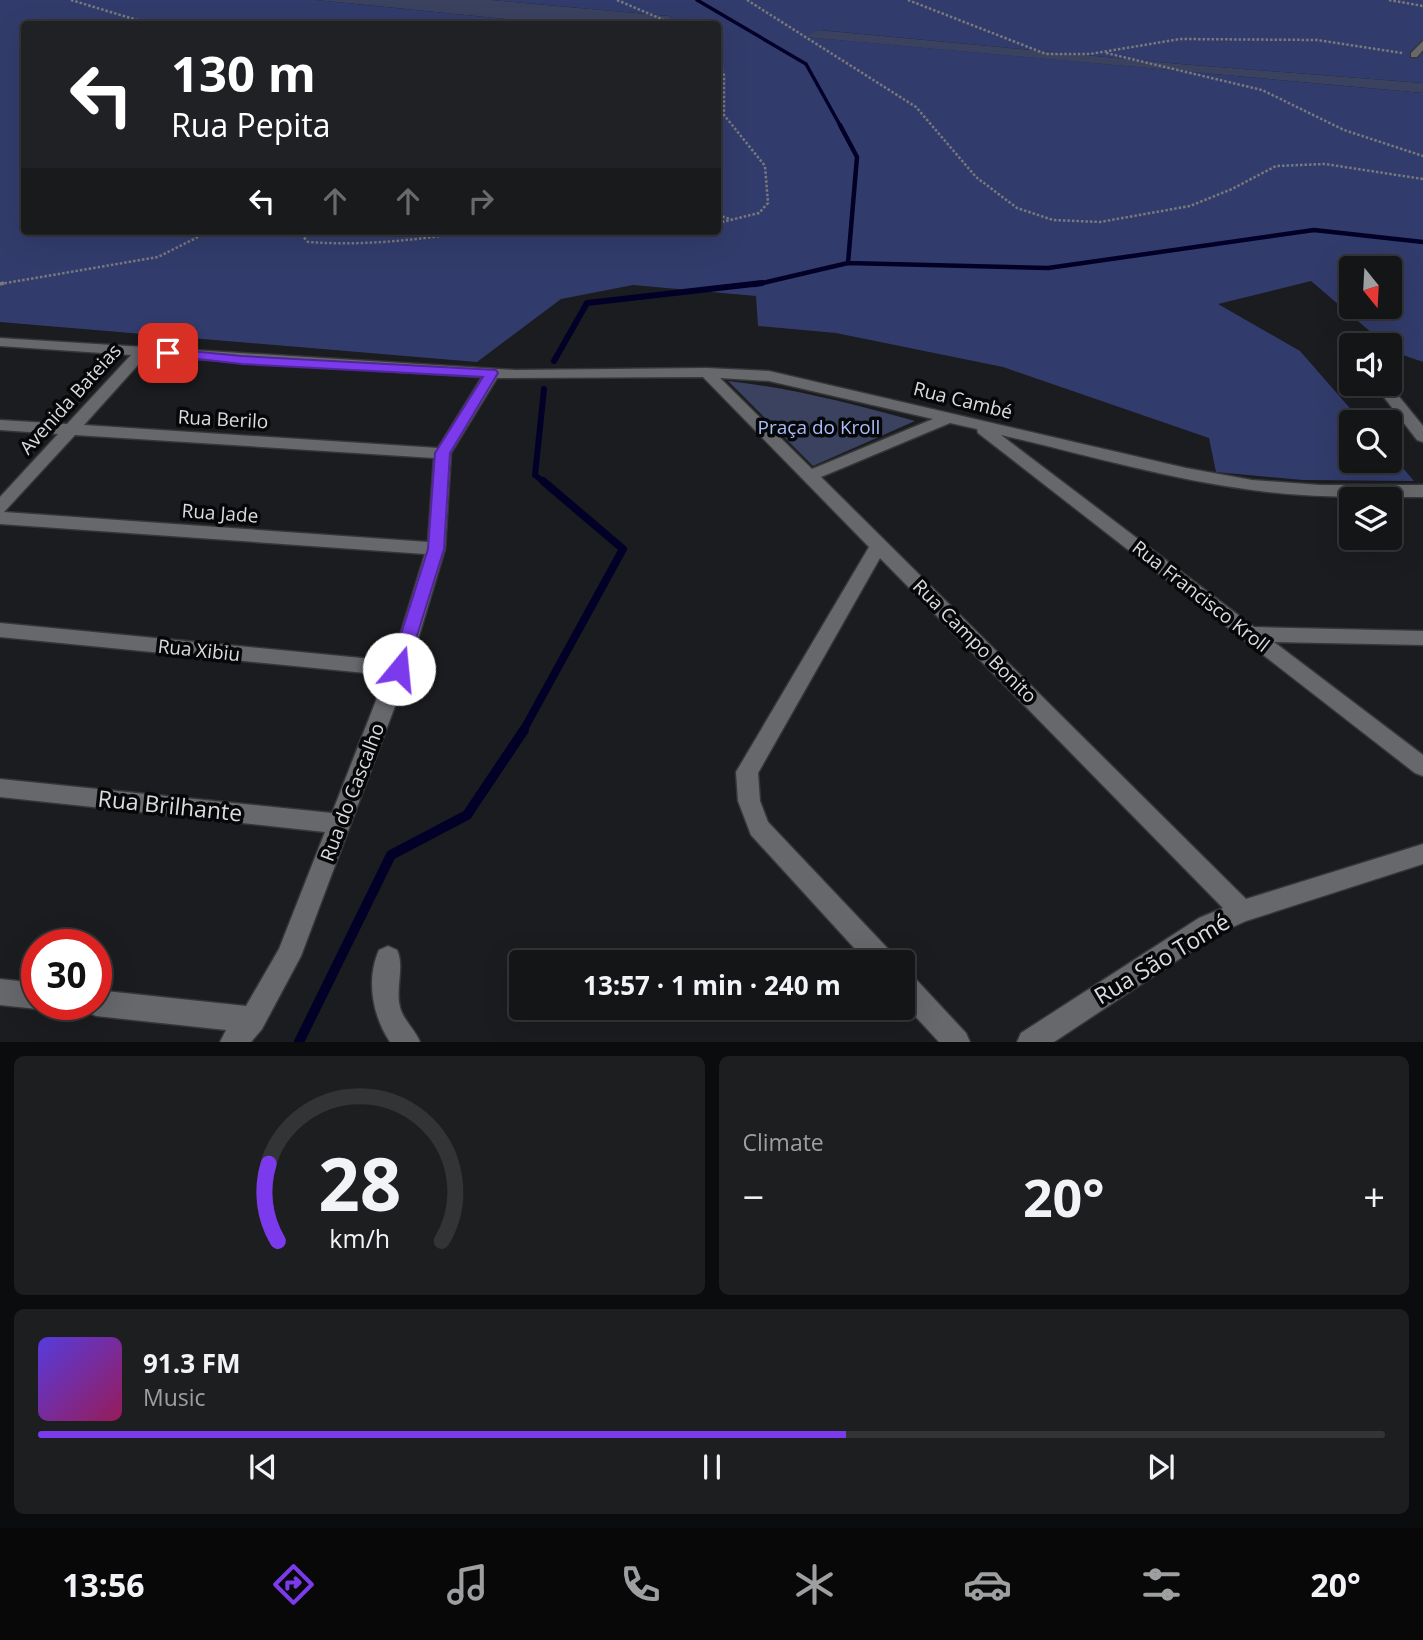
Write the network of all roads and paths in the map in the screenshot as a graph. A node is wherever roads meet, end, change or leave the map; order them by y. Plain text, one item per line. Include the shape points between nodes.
1 (71, 0) edge
2 (617, 0) edge
3 (747, 0) edge
4 (908, 0) edge
5 (1389, 0) edge
6 (1423, 6) edge
7 (140, 21) edge
8 (666, 21) edge
9 (1423, 44) edge
10 (1098, 52) junction
11 (1414, 55) joint
12 (721, 68) edge
13 (1423, 156) edge
14 (1423, 179) edge
15 (721, 216) edge
16 (734, 220) junction
17 (721, 222) edge
18 (202, 235) edge
19 (302, 235) edge
20 (447, 235) edge
21 (0, 284) edge
22 (0, 342) edge
23 (143, 350) junction
24 (706, 372) junction
25 (492, 373) junction
26 (1390, 396) edge
27 (949, 418) junction
28 (0, 425) edge
29 (978, 426) junction
30 (71, 431) junction
31 (1423, 437) edge
32 (443, 453) junction
33 (809, 476) junction
34 (1423, 491) edge
35 (0, 508) edge
36 (0, 518) edge
37 (879, 544) junction
38 (436, 549) junction
39 (0, 630) edge
40 (1250, 634) junction
41 (1423, 638) edge
42 (399, 669) junction
43 (1423, 767) edge
44 (0, 788) edge
45 (340, 824) junction
46 (1423, 854) edge
47 (1242, 911) junction
48 (872, 950) edge
49 (388, 958) dead end
50 (0, 992) edge
51 (21, 994) edge
52 (915, 997) edge
53 (112, 1005) edge
54 (253, 1020) junction
55 (233, 1041) edge
56 (407, 1041) edge
57 (957, 1041) edge
58 (1030, 1041) edge

1 - 7 path
2 - 8 path
3 - 14 path via 916,107 976,177 1017,208 1053,220 1100,222 1190,206 1276,166 1325,164
4 - 10 path via 1046,54
5 - 6 path
9 - 11 street
10 - 11 path via 1180,39 1250,39 1317,40
10 - 13 path via 1262,90 1345,130
12 - 16 path via 724,115 765,166 768,203 759,213
15 - 16 path
16 - 17 path
18 - 21 path via 158,257
19 - 20 path via 308,242 345,246
22 - 23 street, Rua Cambé
23 - 25 street, Rua Cambé
23 - 30 street, Avenida Bateias
24 - 25 street, Rua Cambé
24 - 27 street, Rua Cambé via 769,376
24 - 33 street, Rua Campo Bonito
25 - 32 street, Rua do Cascalho
26 - 31 street
27 - 29 street, Rua Cambé
27 - 33 street
28 - 30 street, Rua Berilo
29 - 34 street, Rua Cambé via 1252,485 1320,491
29 - 40 street, Rua Francisco Kroll
30 - 32 street, Rua Berilo
30 - 35 street, Avenida Bateias
32 - 38 street, Rua do Cascalho
33 - 37 street, Rua Campo Bonito
36 - 38 street, Rua Jade
37 - 47 street, Rua Campo Bonito
37 - 48 street via 747,772 749,801 760,828
38 - 42 street, Rua do Cascalho
39 - 42 street, Rua Xibiu
40 - 41 street
40 - 43 street, Rua Francisco Kroll
42 - 45 street, Rua do Cascalho
44 - 45 street, Rua Brilhante
45 - 54 street, Rua do Cascalho via 289,956
46 - 47 street, Rua São Tomé
47 - 58 street, Rua São Tomé via 1208,926
49 - 56 street via 384,998 391,1024
50 - 51 street
52 - 57 street
53 - 54 street
54 - 55 street, Rua do Cascalho

